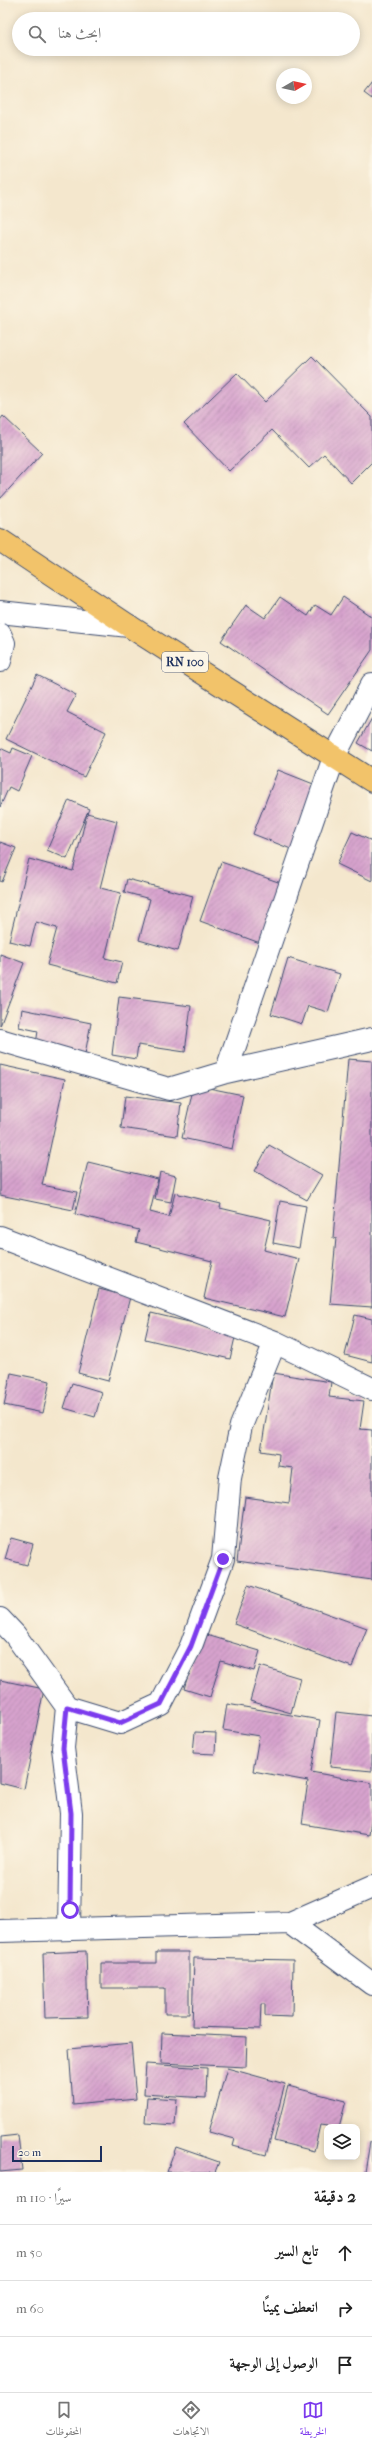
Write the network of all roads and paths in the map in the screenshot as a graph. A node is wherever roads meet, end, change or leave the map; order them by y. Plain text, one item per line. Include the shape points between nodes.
1 (0, 540) edge
2 (0, 612) edge
3 (129, 626) junction
4 (0, 634) edge
5 (0, 661) edge
6 (372, 684) edge
7 (334, 757) junction
8 (372, 781) edge
9 (372, 1039) edge
10 (0, 1040) edge
11 (226, 1072) junction
12 (0, 1236) edge
13 (275, 1342) junction
14 (372, 1389) edge
15 (0, 1619) edge
16 (67, 1707) junction
17 (372, 1887) edge
18 (290, 1923) junction
19 (69, 1929) junction
20 (0, 1930) edge
21 (372, 1984) edge

1 - 3 main road, RN 100
2 - 3 street
3 - 7 main road, RN 100
4 - 5 street via 4,643
6 - 7 street
7 - 8 main road, RN 100
7 - 11 street
9 - 11 street
10 - 11 street via 169,1089
12 - 13 street
13 - 14 street
13 - 16 street via 241,1426 230,1478 223,1559 191,1646 161,1704 120,1723
15 - 16 street
16 - 19 street via 63,1748 71,1813
17 - 18 street
18 - 19 street
18 - 21 street
19 - 20 street

